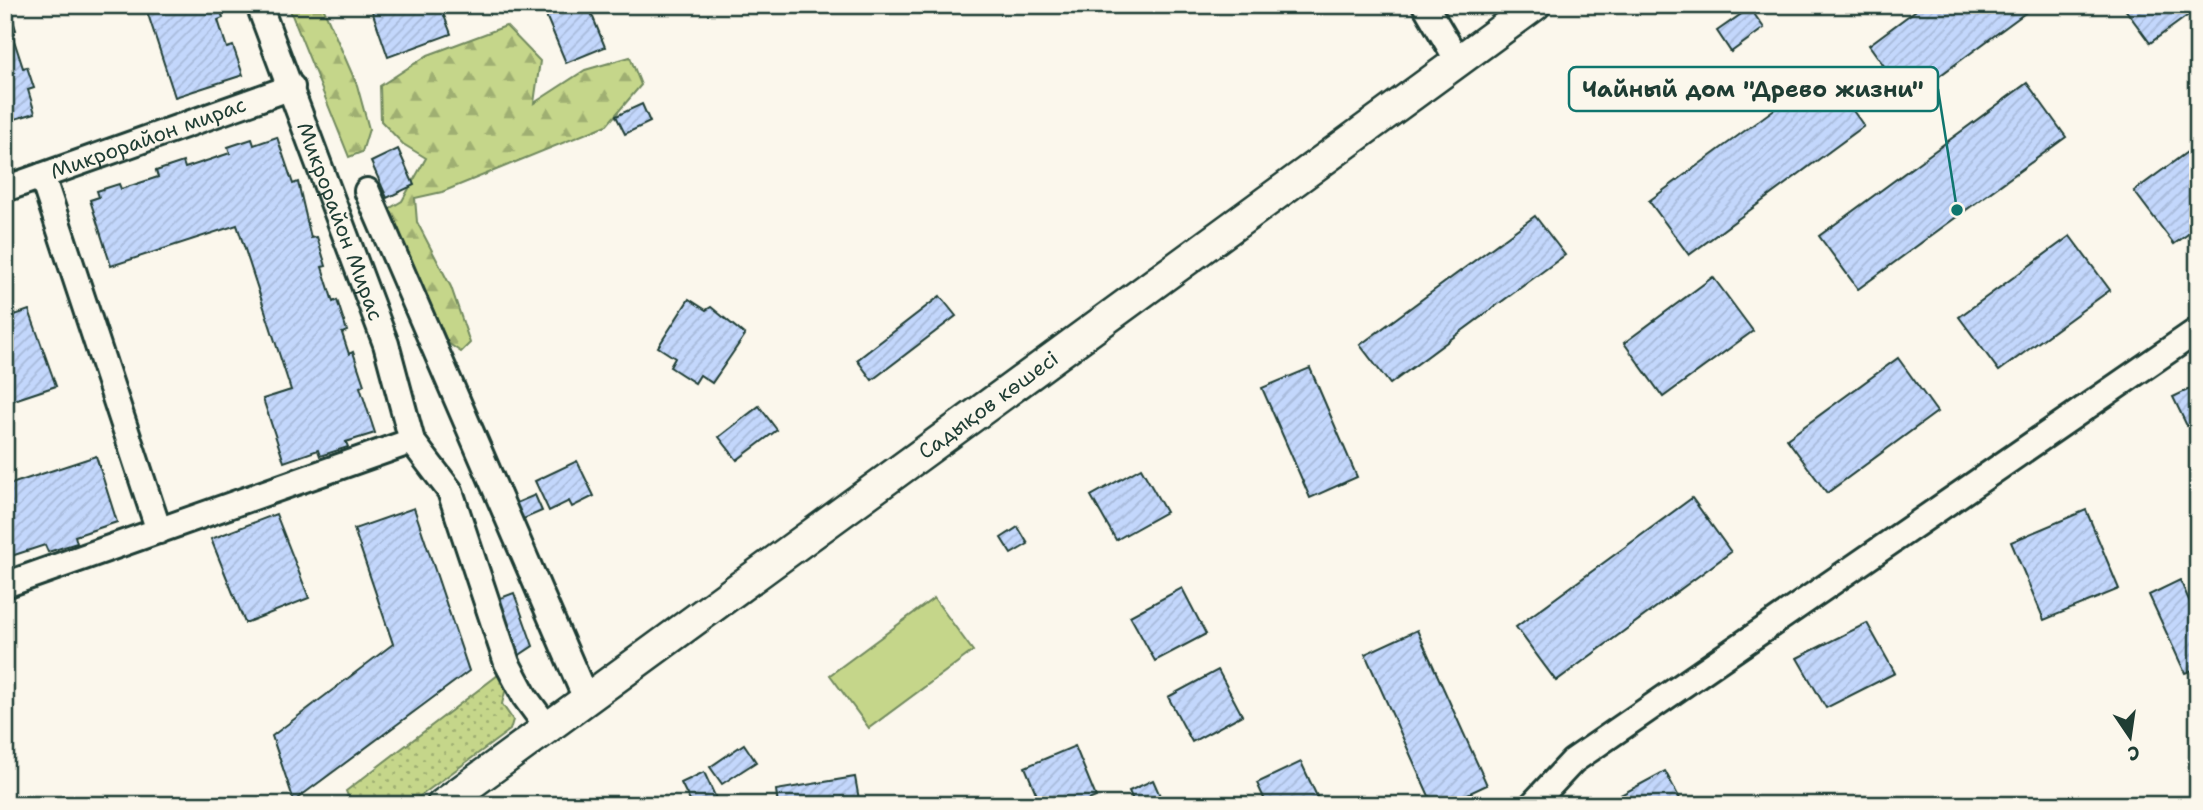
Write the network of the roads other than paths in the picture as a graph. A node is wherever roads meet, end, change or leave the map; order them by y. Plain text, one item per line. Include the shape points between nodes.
1 (259, 5) edge
2 (1425, 5) edge
3 (1535, 5) edge
4 (1458, 61) junction
5 (292, 88) junction
6 (41, 176) junction
7 (5, 189) edge
8 (367, 191) dead end
9 (2198, 330) edge
10 (412, 441) junction
11 (159, 531) junction
12 (5, 585) edge
13 (586, 699) junction
14 (547, 727) junction
15 (442, 805) edge
16 (1532, 805) edge

1 - 5 street, Микрорайон Мирас
2 - 4 street
3 - 4 street, Садықов көшесі
4 - 13 street, Садықов көшесі
5 - 6 street, Микрорайон мирас
5 - 10 street, Микрорайон Мирас via 386,344
6 - 7 street, Микрорайон мирас
6 - 11 street, Микрорайон Мирас
8 - 13 street
9 - 16 street via 1573,761
10 - 11 street
10 - 14 street, Микрорайон Мирас via 450,491 507,663
11 - 12 street
13 - 14 street, Садықов көшесі
14 - 15 street, Садықов көшесі

